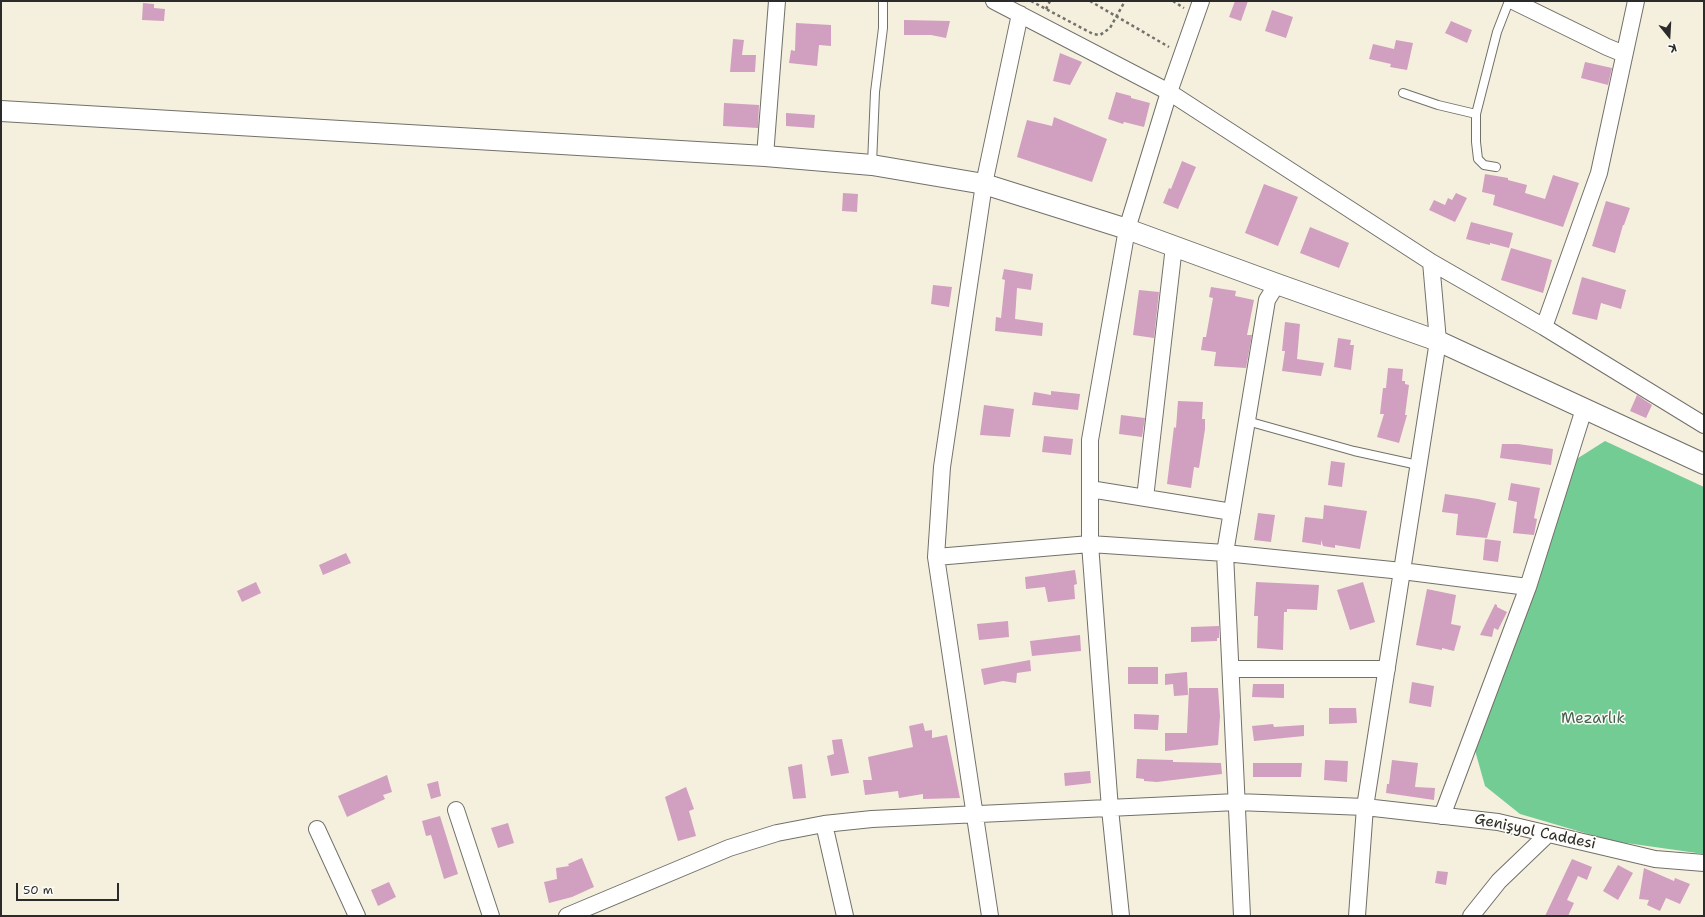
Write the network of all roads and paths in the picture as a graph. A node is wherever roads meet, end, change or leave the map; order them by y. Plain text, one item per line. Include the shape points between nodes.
1 (777, 1) edge
2 (883, 1) edge
3 (994, 1) edge
4 (1031, 1) edge
5 (1050, 1) edge
6 (1090, 1) edge
7 (1125, 1) edge
8 (1201, 1) edge
9 (1509, 1) edge
10 (1513, 1) edge
11 (1636, 1) edge
12 (1046, 9) junction
13 (1020, 14) junction
14 (1117, 17) junction
15 (1182, 54) junction
16 (1624, 54) junction
17 (1169, 92) junction
18 (1404, 93) dead end
19 (1, 111) edge
20 (1476, 114) junction
21 (765, 156) junction
22 (872, 165) junction
23 (1496, 167) dead end
24 (984, 184) junction
25 (1127, 229) junction
26 (1174, 246) junction
27 (1431, 262) junction
28 (1277, 284) junction
29 (1544, 328) junction
30 (1438, 341) junction
31 (1584, 409) junction
32 (1247, 421) junction
33 (1704, 425) edge
34 (1704, 464) edge
35 (1418, 465) junction
36 (1090, 489) junction
37 (1145, 498) junction
38 (1232, 512) junction
39 (1090, 544) junction
40 (1225, 553) junction
41 (936, 557) junction
42 (1402, 571) junction
43 (1528, 587) junction
44 (1231, 669) junction
45 (1387, 669) junction
46 (1237, 802) junction
47 (1365, 807) junction
48 (1110, 809) junction
49 (456, 810) dead end
50 (975, 814) junction
51 (1442, 816) junction
52 (824, 824) junction
53 (316, 829) dead end
54 (1548, 834) junction
55 (1704, 863) edge
56 (358, 916) edge
57 (491, 916) edge
58 (567, 916) edge
59 (845, 916) edge
60 (990, 916) edge
61 (1121, 916) edge
62 (1242, 916) edge
63 (1357, 916) edge
64 (1471, 916) edge

1 - 21 street
2 - 22 lane
3 - 13 street
4 - 12 path
5 - 12 path
6 - 14 path
7 - 14 path
8 - 15 street
9 - 20 lane via 1497,32
10 - 16 street
11 - 16 street
12 - 14 path via 1096,35 1108,31
13 - 17 street
13 - 24 street
14 - 15 path
15 - 17 street
16 - 29 street via 1599,173
17 - 25 street
17 - 27 street
18 - 20 lane
19 - 21 street
20 - 23 lane via 1478,159 1484,165
21 - 22 street
22 - 24 street
24 - 25 street
24 - 41 street via 942,467
25 - 26 street
25 - 36 street via 1090,440
26 - 28 street
26 - 37 street
27 - 29 street
27 - 30 street
28 - 30 street
28 - 32 street via 1267,300
29 - 33 street
30 - 31 street
30 - 35 street
31 - 34 street
31 - 43 street
32 - 35 lane via 1354,451
32 - 38 street
35 - 42 street
36 - 37 street
36 - 39 street
37 - 38 street
38 - 40 street
39 - 40 street
39 - 41 street
39 - 48 street
40 - 42 street
40 - 44 street
41 - 50 street
42 - 43 street
42 - 45 street
43 - 51 street
44 - 45 street
44 - 46 street
45 - 47 street
46 - 47 street, Genişyol Caddesi
46 - 48 street, Genişyol Caddesi
46 - 62 street
47 - 51 street, Genişyol Caddesi
47 - 63 street
48 - 50 street, Genişyol Caddesi
48 - 61 street
49 - 57 street
50 - 52 street, Genişyol Caddesi via 872,818
50 - 60 street
51 - 54 street, Genişyol Caddesi via 1498,822
52 - 58 street, Genişyol Caddesi via 777,833 729,848
52 - 59 street
53 - 56 street
54 - 55 street, Genişyol Caddesi via 1654,858
54 - 64 street via 1499,881

